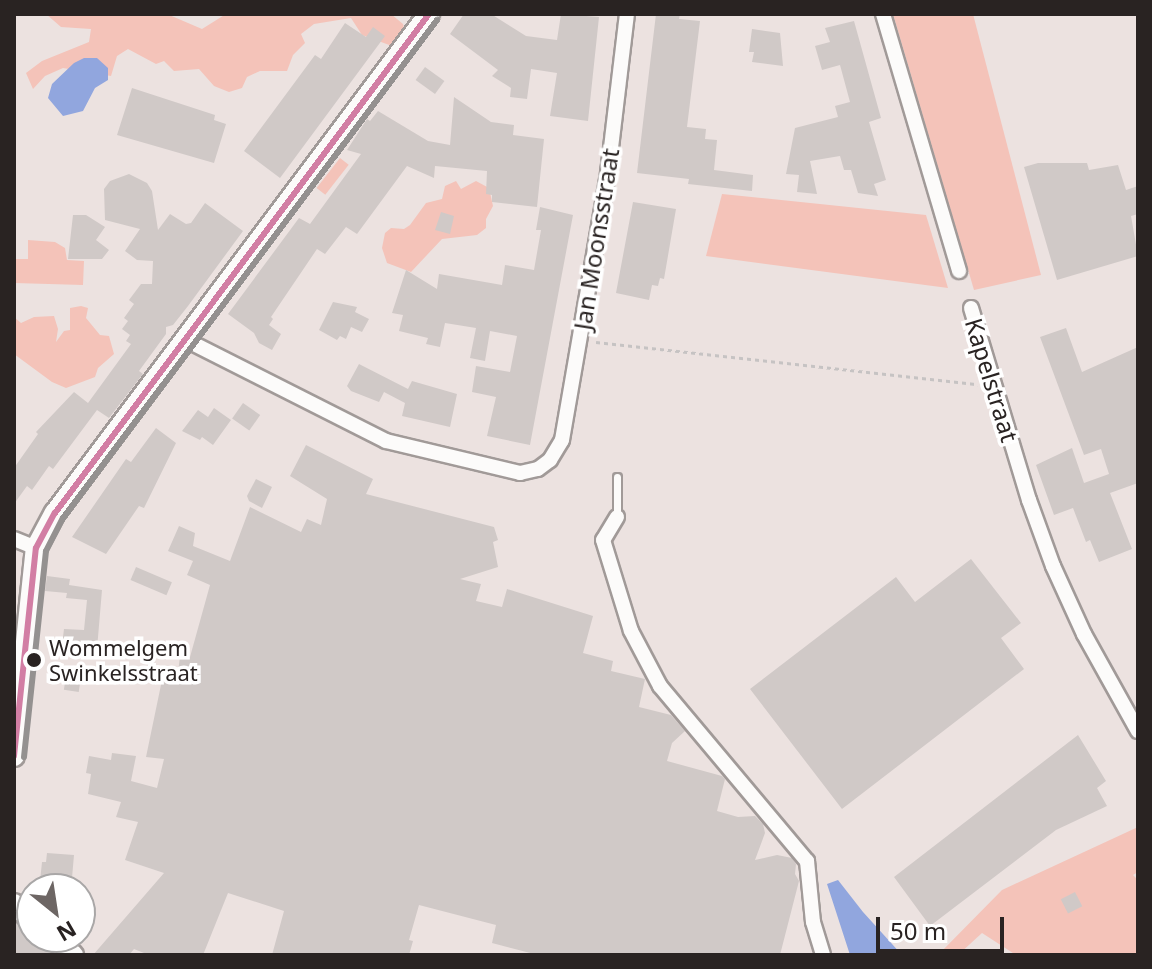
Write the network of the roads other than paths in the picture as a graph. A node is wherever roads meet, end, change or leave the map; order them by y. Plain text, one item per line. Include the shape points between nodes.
1 (429, 14) edge
2 (627, 14) edge
3 (883, 14) edge
4 (959, 271) dead end
5 (971, 308) dead end
6 (184, 339) junction
7 (617, 477) dead end
8 (617, 517) joint
9 (14, 539) edge
10 (36, 548) junction
11 (1138, 731) edge
12 (14, 756) edge
13 (823, 955) edge

1 - 6 street
2 - 6 street, Jan Moonsstraat via 608,173 562,440 538,469 520,473 386,441
3 - 4 street
5 - 11 street, Kapelstraat via 1053,566
6 - 10 street via 55,513
7 - 8 lane
8 - 13 street via 603,540 631,631 660,686 807,861 813,922
9 - 10 street
10 - 12 street

